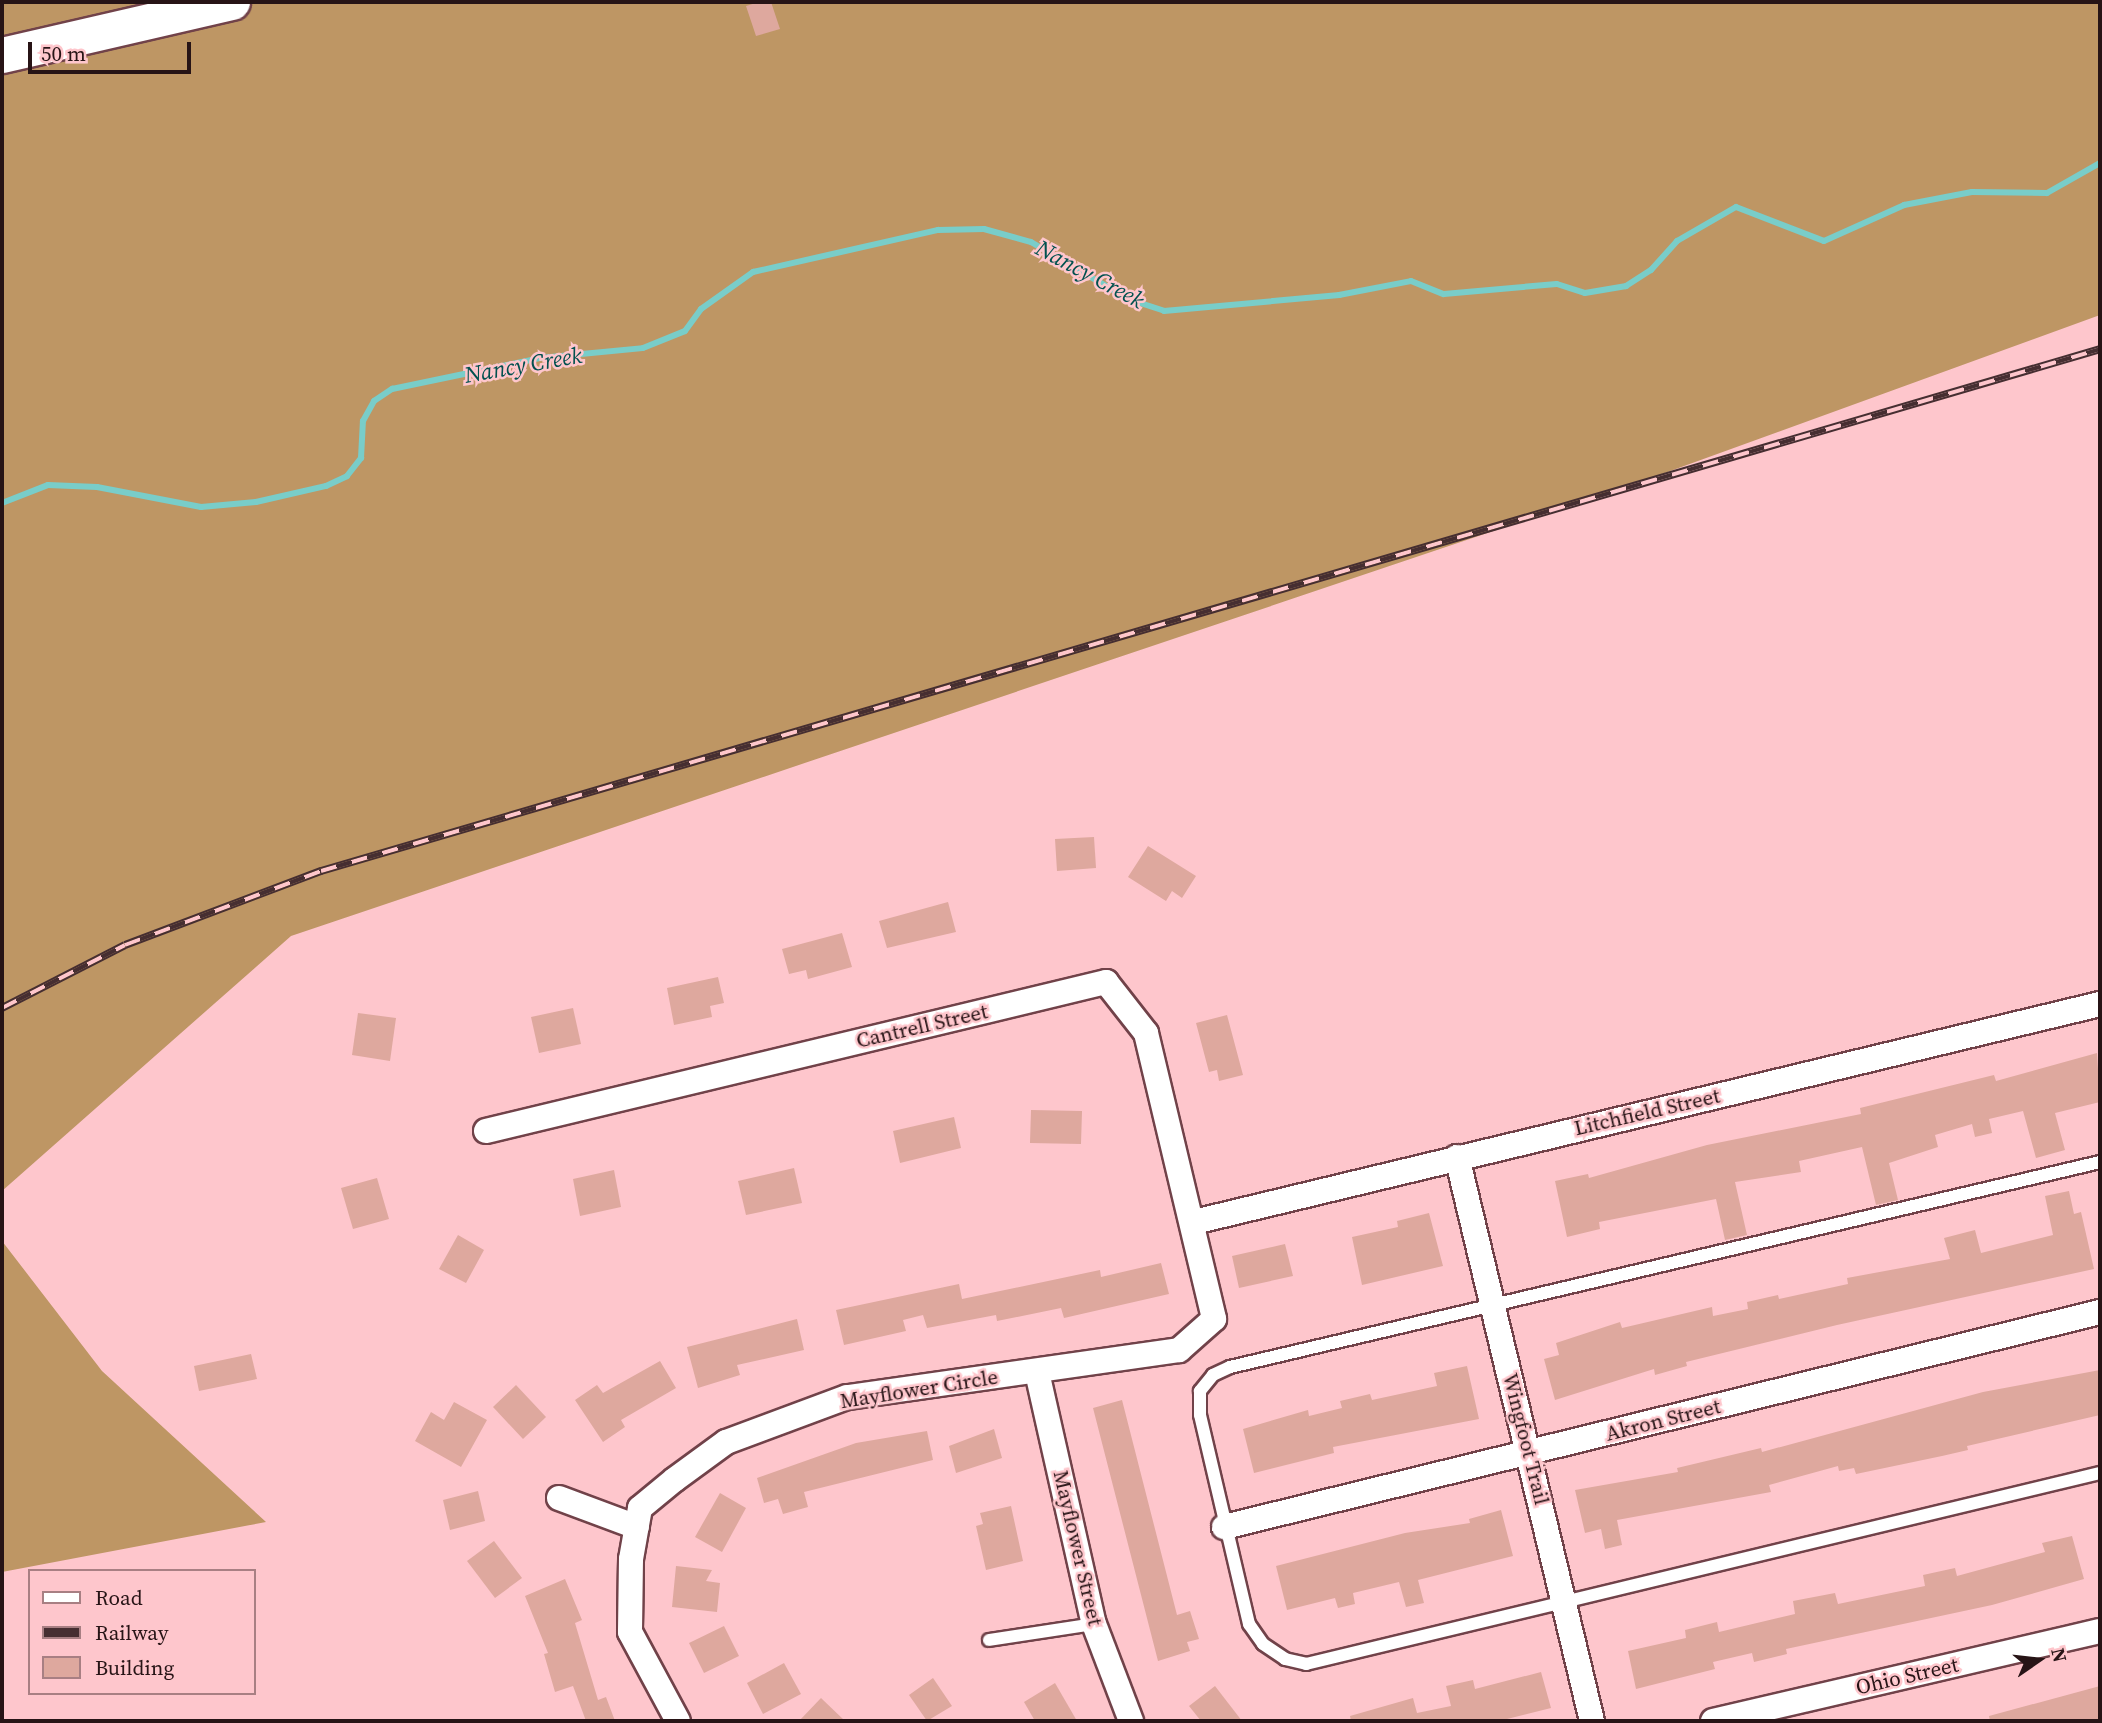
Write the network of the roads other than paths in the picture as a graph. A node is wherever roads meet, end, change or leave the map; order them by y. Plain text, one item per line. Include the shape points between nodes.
1 (232, 2) edge
2 (2, 55) edge
3 (2100, 1004) edge
4 (486, 1131) dead end
5 (1457, 1157) junction
6 (2100, 1162) edge
7 (1194, 1222) junction
8 (1492, 1307) junction
9 (2100, 1311) edge
10 (1037, 1372) junction
11 (1530, 1453) junction
12 (2100, 1473) edge
13 (559, 1498) dead end
14 (637, 1527) junction
15 (1224, 1527) junction
16 (1566, 1602) junction
17 (1094, 1624) junction
18 (2100, 1631) edge
19 (989, 1640) dead end
20 (678, 1721) edge
21 (1131, 1721) edge
22 (1592, 1721) edge
23 (1713, 1721) edge

1 - 2 main road
3 - 5 street, Litchfield Street
4 - 7 street, Cantrell Street via 1106,982 1146,1033
5 - 7 street, Litchfield Street
5 - 8 street, Wingfoot Trail
6 - 8 lane
7 - 10 street, Mayflower Circle via 1214,1319 1179,1350
8 - 11 street, Wingfoot Trail
8 - 15 lane via 1230,1367 1213,1376 1200,1391 1200,1415
9 - 11 street, Akron Street
10 - 14 street, Mayflower Circle via 847,1396 726,1442 640,1508
10 - 17 street, Mayflower Street
11 - 15 street, Akron Street
11 - 16 street, Wingfoot Trail
12 - 16 lane
13 - 14 street
14 - 20 street, Mayflower Circle via 631,1559 630,1632
15 - 16 lane via 1250,1624 1263,1644 1285,1659 1306,1664
16 - 22 street, Wingfoot Trail
17 - 19 lane
17 - 21 street, Mayflower Street
18 - 23 street, Ohio Street

